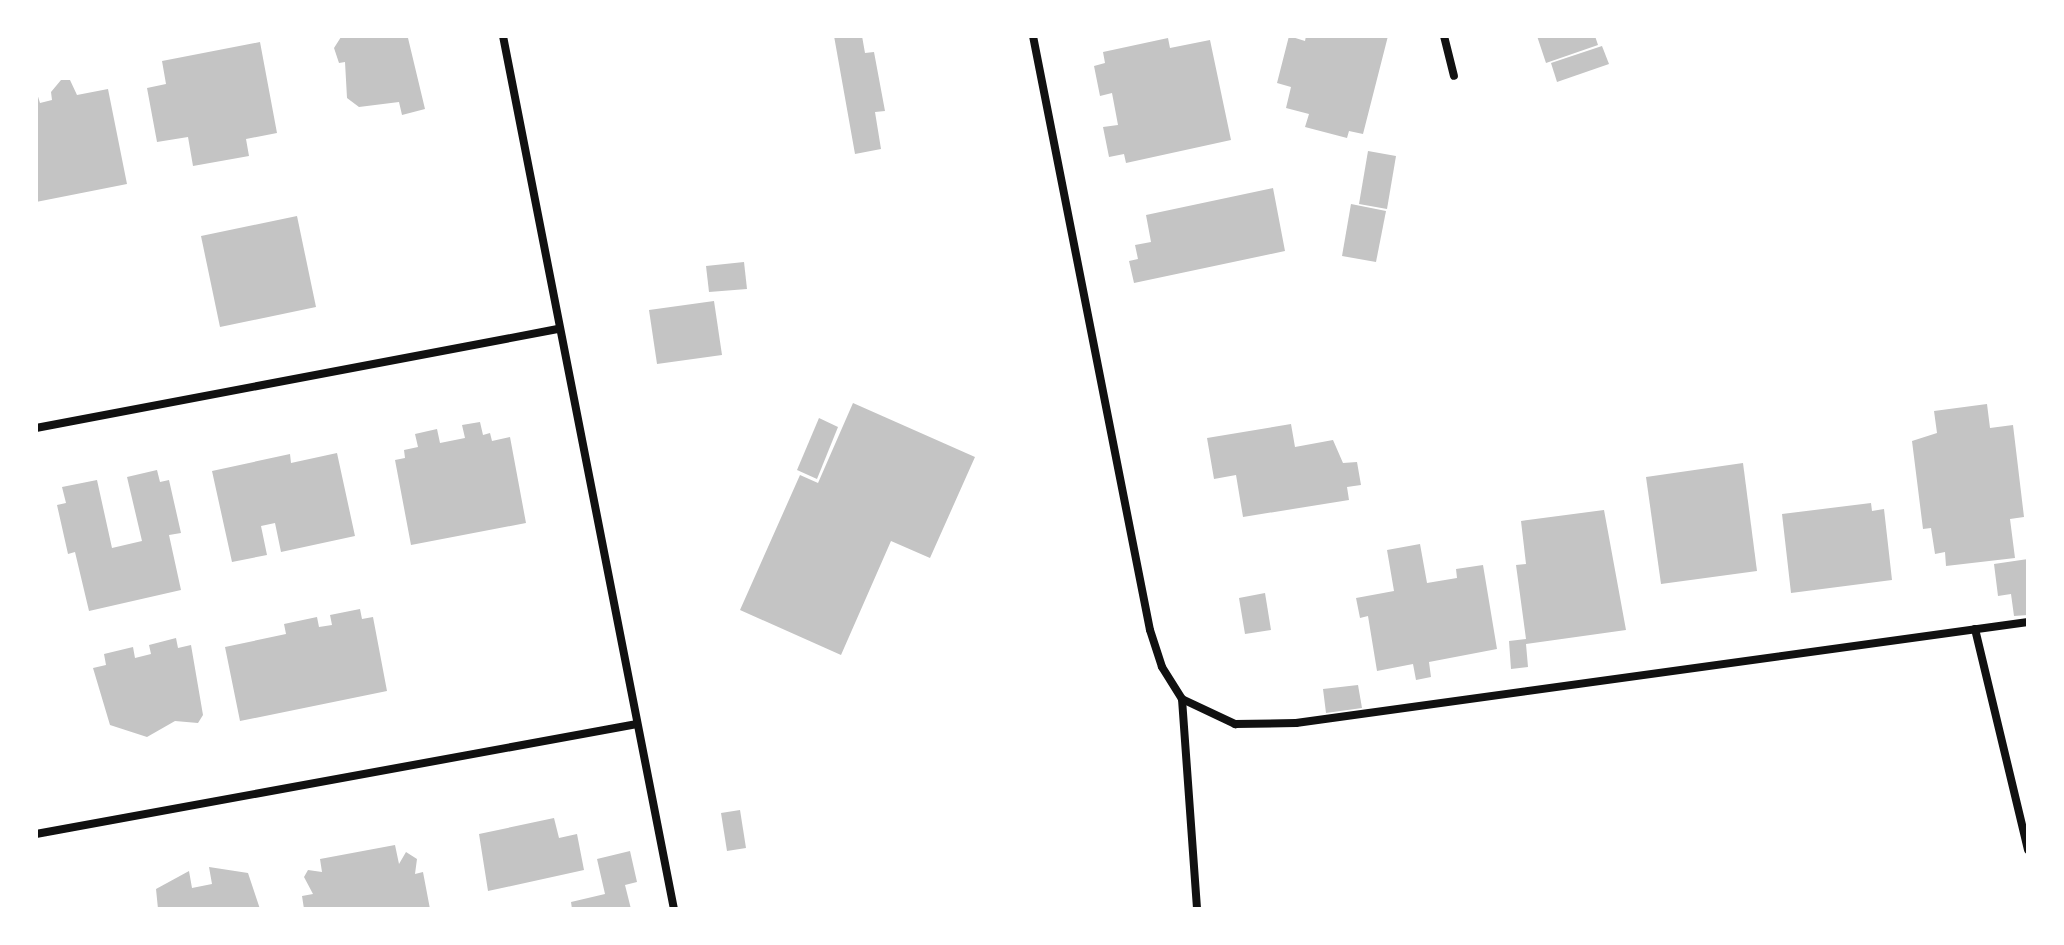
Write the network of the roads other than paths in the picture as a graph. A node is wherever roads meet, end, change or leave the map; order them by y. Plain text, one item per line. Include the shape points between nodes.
1 (503, 36) edge
2 (1033, 36) edge
3 (1444, 36) edge
4 (1454, 76) dead end
5 (558, 329) junction
6 (36, 428) edge
7 (2028, 622) edge
8 (1975, 629) junction
9 (1182, 699) junction
10 (637, 724) junction
11 (36, 834) edge
12 (2028, 850) edge
13 (674, 909) edge
14 (1197, 909) edge

1 - 5 street
2 - 9 street via 1150,630 1162,667
3 - 4 street
5 - 6 street
5 - 10 street
7 - 8 street
8 - 9 street via 1296,723 1235,724
8 - 12 street
9 - 14 street
10 - 11 street
10 - 13 street

